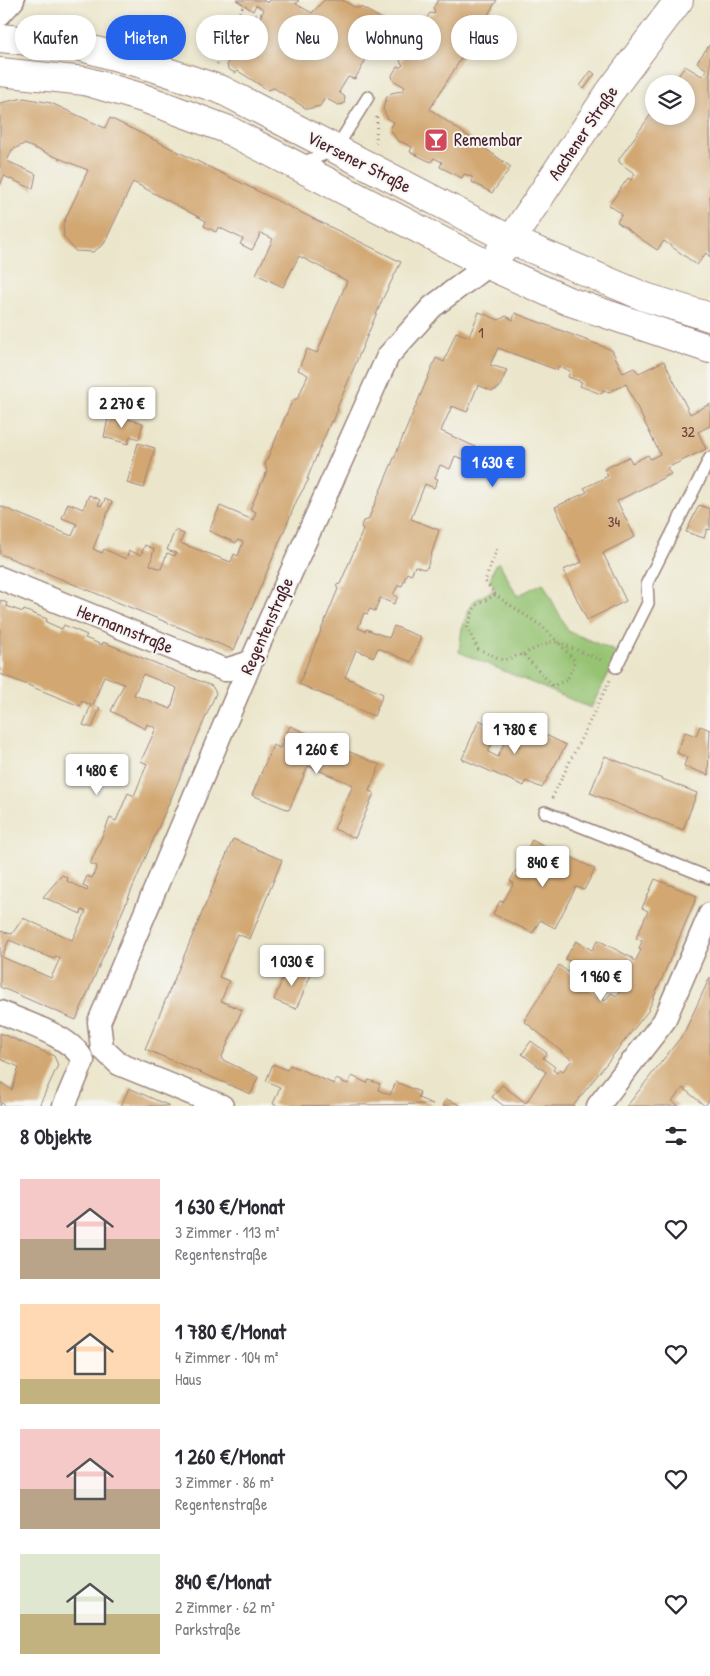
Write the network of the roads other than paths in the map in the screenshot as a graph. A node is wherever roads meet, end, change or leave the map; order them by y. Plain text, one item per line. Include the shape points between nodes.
1 (13, 0) edge
2 (679, 0) edge
3 (0, 14) edge
4 (0, 38) edge
5 (0, 72) edge
6 (368, 97) dead end
7 (335, 150) junction
8 (295, 166) junction
9 (511, 240) junction
10 (488, 265) junction
11 (710, 318) edge
12 (710, 349) edge
13 (710, 458) edge
14 (0, 578) edge
15 (251, 662) junction
16 (616, 667) road end
17 (545, 812) road end
18 (710, 878) edge
19 (710, 914) edge
20 (0, 1012) edge
21 (64, 1106) edge
22 (222, 1106) edge
23 (598, 1106) edge

1 - 3 street
2 - 9 main road, Aachener Straße via 610,93
4 - 7 main road, Viersener Straße via 78,46 222,90
5 - 8 main road, Viersener Straße via 85,81 143,98 226,129
6 - 7 lane
7 - 8 lane
7 - 9 main road, Viersener Straße
8 - 10 main road, Viersener Straße
9 - 10 main road, Aachener Straße
9 - 11 main road, Viersener Straße via 645,298
10 - 12 main road, Viersener Straße via 568,301
10 - 15 street, Regentenstraße via 432,307 388,356
13 - 16 lane via 647,583 648,603
14 - 15 street, Hermannstraße via 225,670
15 - 22 street, Regentenstraße via 99,1022 102,1048 119,1064
17 - 18 lane
19 - 23 street via 664,1021
20 - 21 street via 76,1049 83,1061

